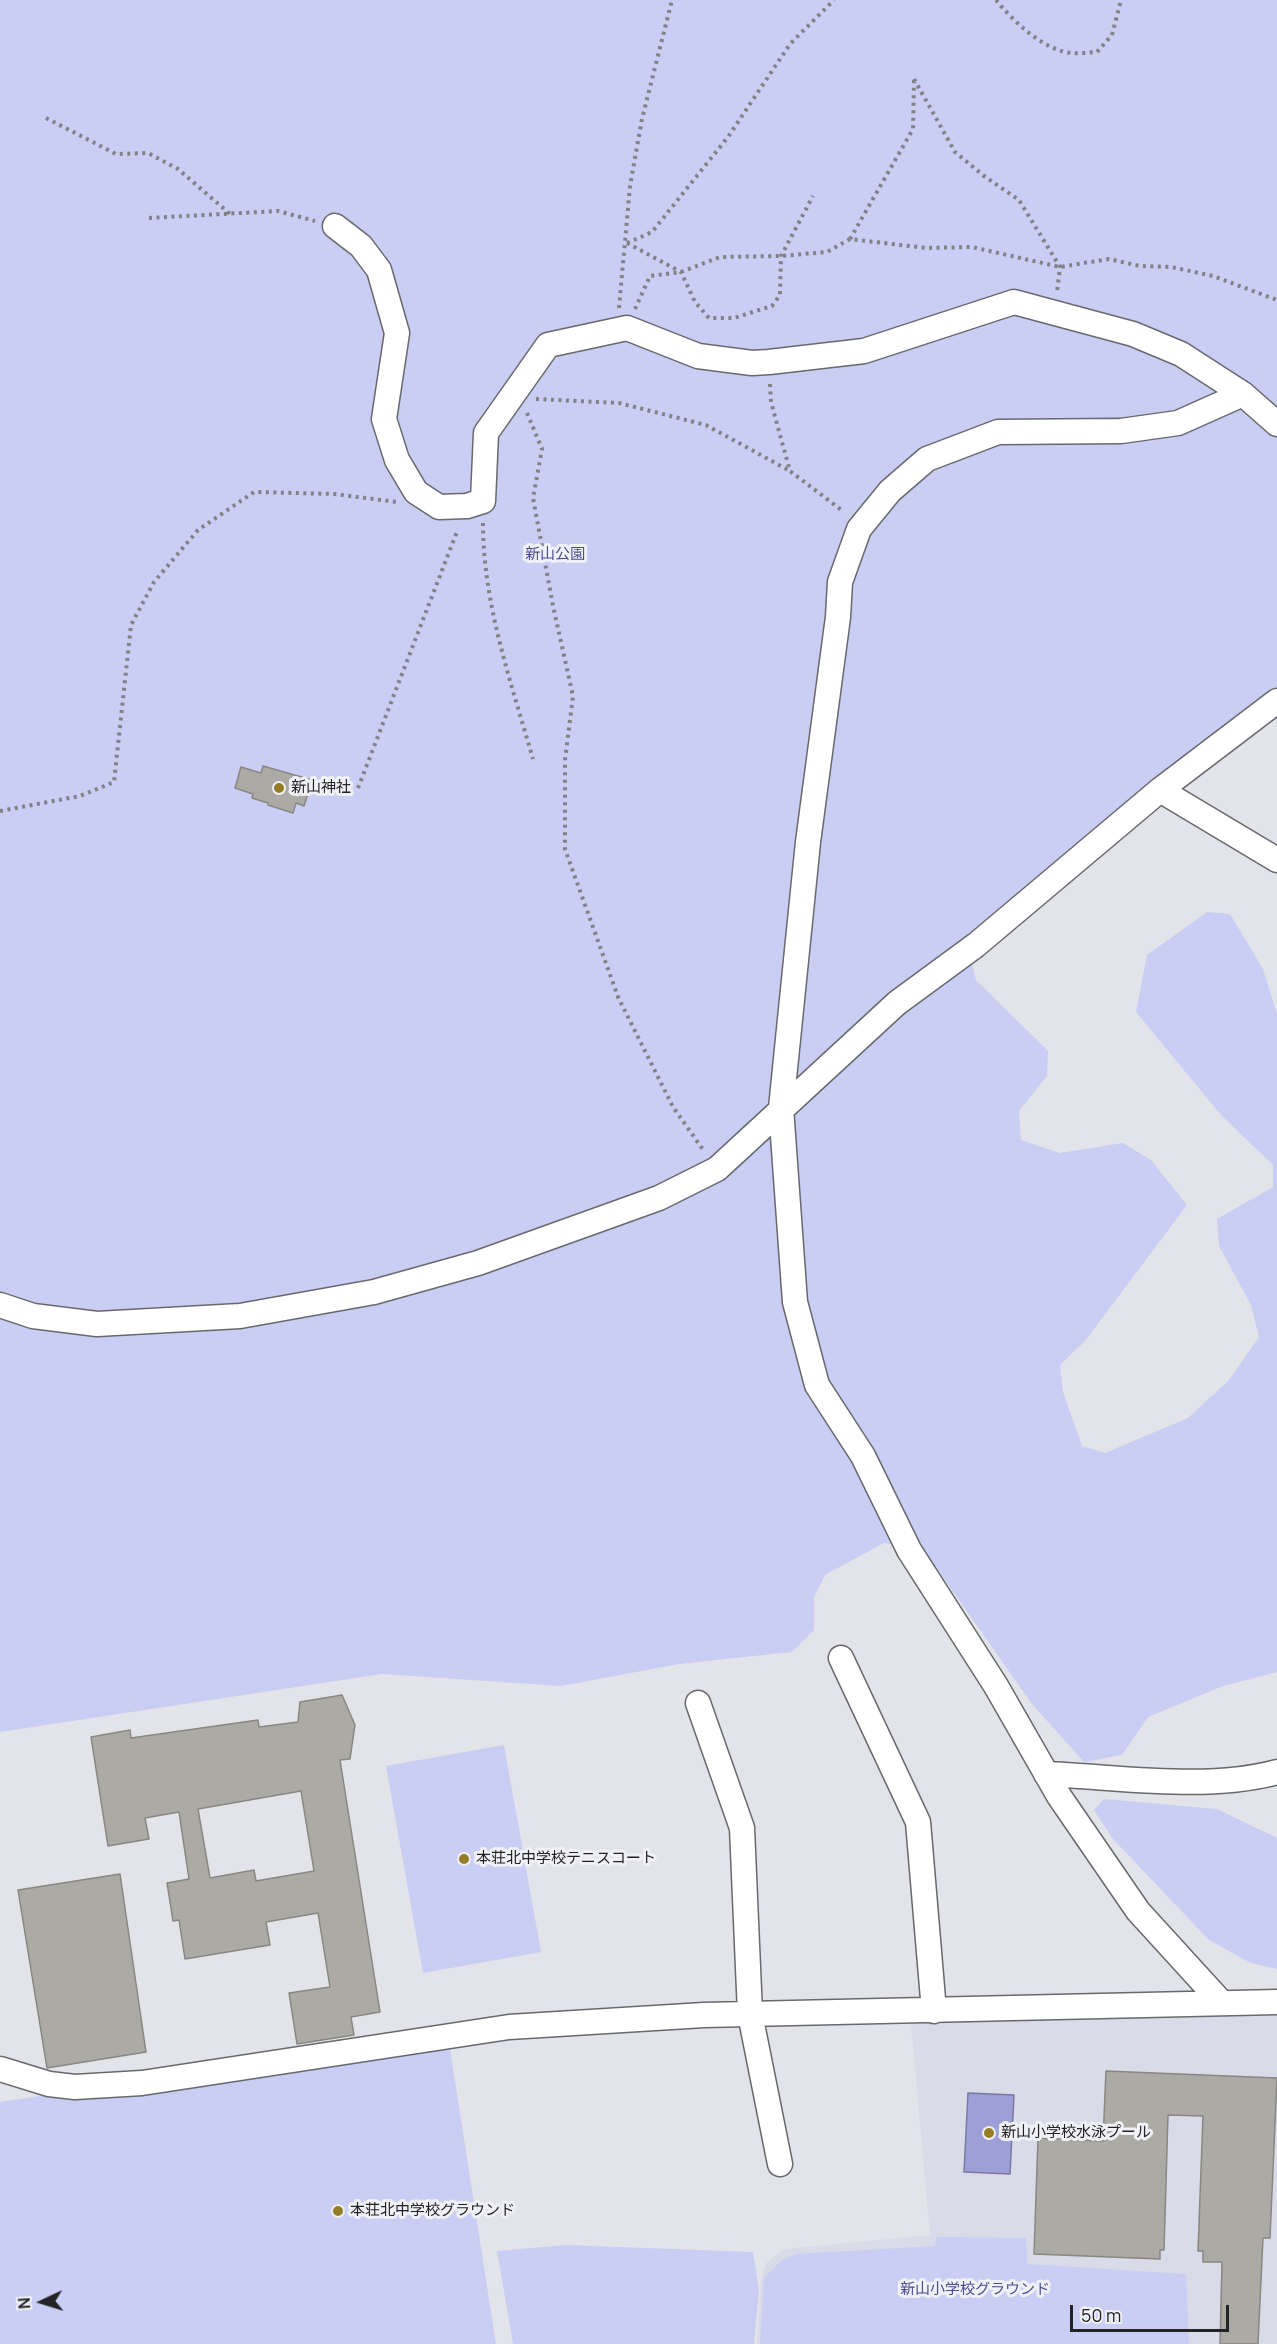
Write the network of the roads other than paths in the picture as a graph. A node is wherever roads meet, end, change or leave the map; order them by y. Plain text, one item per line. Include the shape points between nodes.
1 (335, 226) road end
2 (1243, 394) junction
3 (1277, 424) edge
4 (1277, 701) edge
5 (1160, 790) junction
6 (1277, 860) edge
7 (781, 1108) junction
8 (0, 1305) edge
9 (842, 1658) dead end
10 (698, 1703) dead end
11 (1277, 1772) edge
12 (1046, 1774) junction
13 (1221, 2002) junction
14 (1277, 2002) edge
15 (934, 2011) junction
16 (750, 2014) junction
17 (0, 2069) edge
18 (780, 2164) dead end

1 - 2 street via 361,246 380,270 397,333 384,419 397,460 416,492 439,507 475,503 486,433 516,398 548,345 627,328 698,356 769,362 864,351 1014,303 1133,334 1181,354
2 - 3 street
2 - 7 street via 1178,423 1121,431 998,432 927,459 890,491 859,529 840,582
4 - 5 street
5 - 6 street
5 - 7 street via 976,945 897,1003
7 - 8 street via 717,1169 659,1198 478,1263 374,1292 240,1316 97,1324 33,1316
7 - 12 street via 795,1302 818,1386 863,1455 909,1550 996,1686
9 - 15 street via 918,1822
10 - 16 street via 742,1828
11 - 12 street via 1216,1782
12 - 13 street via 1138,1911
13 - 14 street
13 - 15 street
15 - 16 street
16 - 17 street via 509,2027 142,2083 58,2085
16 - 18 street

